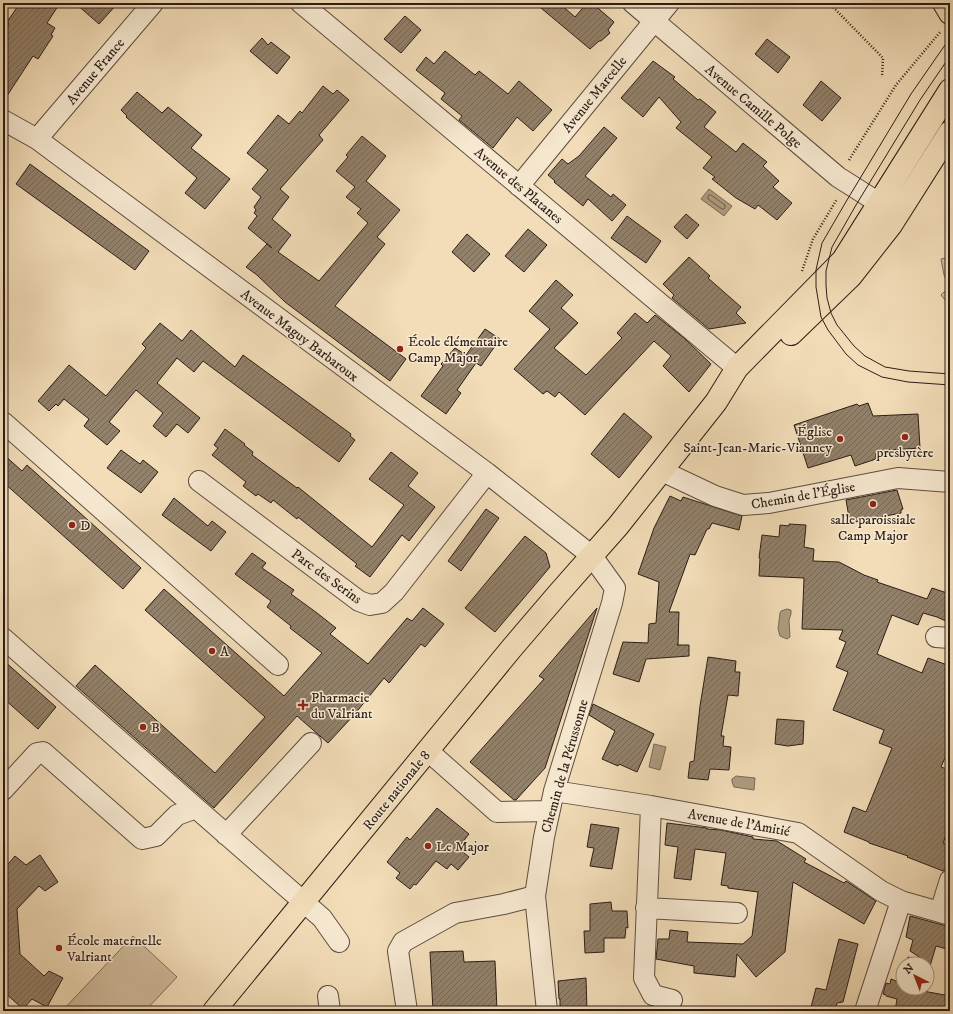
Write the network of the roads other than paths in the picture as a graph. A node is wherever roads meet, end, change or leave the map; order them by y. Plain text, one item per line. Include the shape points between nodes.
1 (153, 3) edge
2 (300, 3) edge
3 (633, 3) edge
4 (669, 3) edge
5 (944, 3) edge
6 (950, 13) edge
7 (654, 21) junction
8 (950, 90) edge
9 (3, 120) edge
10 (950, 132) edge
11 (37, 139) junction
12 (519, 186) junction
13 (879, 203) junction
14 (737, 368) junction
15 (716, 402) junction
16 (3, 422) edge
17 (662, 471) junction
18 (487, 473) junction
19 (199, 481) dead end
20 (950, 482) edge
21 (586, 563) junction
22 (3, 638) edge
23 (278, 665) dead end
24 (311, 744) dead end
25 (428, 751) junction
26 (3, 790) edge
27 (554, 791) junction
28 (651, 806) junction
29 (196, 808) junction
30 (549, 811) junction
31 (226, 835) junction
32 (950, 880) edge
33 (535, 896) junction
34 (901, 901) junction
35 (304, 902) junction
36 (646, 908) junction
37 (945, 913) edge
38 (737, 914) dead end
39 (339, 942) dead end
40 (672, 1000) dead end
41 (214, 1011) edge
42 (407, 1011) edge
43 (547, 1011) edge
44 (865, 1011) edge

1 - 11 street, Avenue France
2 - 12 street, Avenue des Platanes
3 - 7 street, Avenue Camille Polge
4 - 7 street, Avenue Marcelle
5 - 6 main road
7 - 12 street, Avenue Marcelle
7 - 13 street, Avenue Camille Polge via 838,178
8 - 13 main road
9 - 11 street, Avenue Maguy Barbaroux
10 - 15 main road via 891,225 850,276 753,370
11 - 18 street, Avenue Maguy Barbaroux
12 - 14 street, Avenue des Platanes
13 - 14 main road via 843,260
14 - 15 main road
15 - 17 main road, Route nationale 8
16 - 23 street
17 - 20 street, Chemin de l'Église via 715,496 743,505 769,504 898,478
17 - 21 main road, Route nationale 8
18 - 19 street, Parc des Serins via 394,592 382,603 370,605 359,601
18 - 21 street, Avenue Maguy Barbaroux
21 - 25 main road, Route nationale 8
21 - 27 street, Chemin de la Pérussonne via 615,588
22 - 29 street
24 - 31 street
25 - 30 street via 497,812
25 - 35 main road, Route nationale 8
26 - 29 street via 37,753 43,752 142,839 156,836 177,815
27 - 28 street, Avenue de l'Amitié
27 - 30 street, Chemin de la Pérussonne
28 - 34 street, Avenue de l'Amitié via 798,833 880,891
28 - 36 street
29 - 31 street
30 - 33 street, Chemin de la Pérussonne
31 - 35 street
32 - 37 street
33 - 42 street via 455,913 403,942 398,951
33 - 43 street, Chemin de la Pérussonne
34 - 37 street, Avenue de l'Amitié
34 - 44 street
35 - 39 street via 322,918
35 - 41 main road, Route nationale 8
36 - 38 street
36 - 40 street via 644,978 653,995

